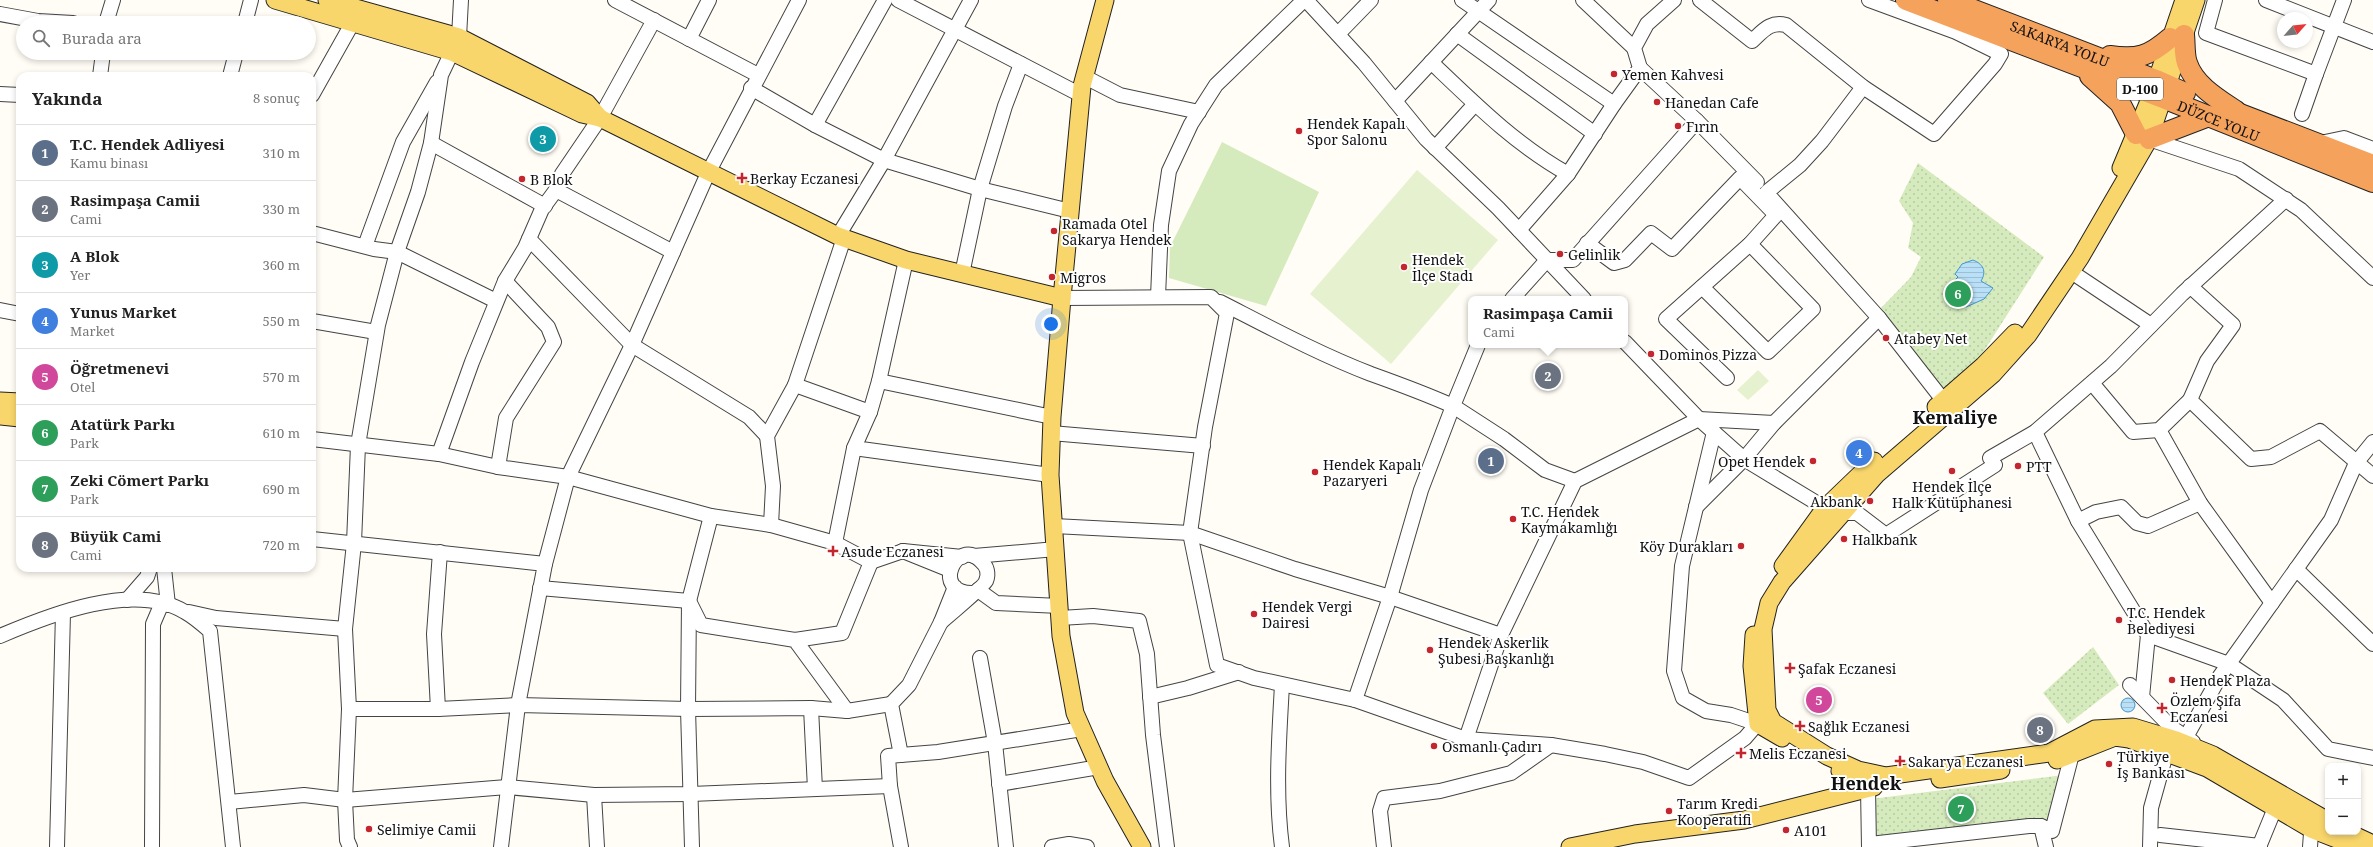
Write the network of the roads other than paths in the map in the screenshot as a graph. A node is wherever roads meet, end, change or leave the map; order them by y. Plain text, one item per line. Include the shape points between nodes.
1 (112, 0) edge
2 (251, 0) edge
3 (275, 0) edge
4 (327, 0) edge
5 (461, 0) edge
6 (617, 0) edge
7 (709, 0) edge
8 (799, 0) edge
9 (885, 0) edge
10 (898, 0) edge
11 (971, 0) edge
12 (1105, 0) edge
13 (1305, 0) edge
14 (1371, 0) edge
15 (1462, 0) edge
16 (1489, 0) edge
17 (1583, 0) edge
18 (1674, 0) edge
19 (1700, 0) edge
20 (1869, 0) edge
21 (1906, 0) edge
22 (1948, 0) edge
23 (2184, 0) edge
24 (2196, 0) edge
25 (2215, 0) edge
26 (2266, 0) edge
27 (2344, 0) edge
28 (1478, 12) junction
29 (0, 14) edge
30 (108, 16) edge
31 (247, 16) edge
32 (16, 17) edge
33 (654, 20) junction
34 (354, 22) junction
35 (2334, 26) junction
36 (955, 30) junction
37 (1338, 34) junction
38 (1457, 34) junction
39 (2177, 36) junction
40 (689, 39) junction
41 (2373, 42) edge
42 (456, 45) junction
43 (1634, 48) junction
44 (2080, 59) junction
45 (102, 60) edge
46 (234, 60) edge
47 (1431, 62) junction
48 (1020, 64) junction
49 (1640, 68) junction
50 (101, 72) edge
51 (231, 72) edge
52 (2316, 74) junction
53 (441, 75) junction
54 (758, 75) junction
55 (1084, 77) junction
56 (1863, 87) junction
57 (316, 88) edge
58 (751, 88) junction
59 (2159, 89) junction
60 (16, 95) edge
61 (1082, 95) junction
62 (0, 97) edge
63 (1395, 101) junction
64 (1476, 104) junction
65 (1614, 104) junction
66 (1199, 112) junction
67 (2239, 114) junction
68 (2302, 114) dead end
69 (2209, 116) junction
70 (600, 118) junction
71 (1696, 121) junction
72 (814, 125) junction
73 (1595, 134) junction
74 (2143, 136) junction
75 (431, 143) junction
76 (2320, 143) junction
77 (1435, 148) junction
78 (2373, 149) edge
79 (884, 160) junction
80 (2373, 165) edge
81 (708, 173) junction
82 (1568, 174) junction
83 (2373, 182) edge
84 (556, 190) junction
85 (980, 190) junction
86 (1767, 192) junction
87 (2286, 199) junction
88 (545, 206) junction
89 (1070, 211) junction
90 (1519, 230) junction
91 (316, 234) edge
92 (841, 237) junction
93 (529, 239) junction
94 (1586, 243) junction
95 (1750, 244) junction
96 (364, 246) junction
97 (397, 252) junction
98 (673, 252) junction
99 (906, 260) junction
100 (1547, 260) junction
101 (2070, 271) junction
102 (962, 274) junction
103 (2373, 278) edge
104 (505, 281) junction
105 (2190, 286) junction
106 (1702, 287) junction
107 (1515, 296) edge
108 (1581, 296) edge
109 (1158, 297) junction
110 (1211, 297) junction
111 (1062, 298) junction
112 (496, 301) junction
113 (0, 310) edge
114 (16, 313) edge
115 (1879, 318) junction
116 (316, 322) edge
117 (2151, 325) junction
118 (376, 332) junction
119 (632, 345) junction
120 (1628, 345) edge
121 (1477, 348) edge
122 (1727, 378) dead end
123 (879, 381) junction
124 (2092, 383) junction
125 (795, 385) junction
126 (2190, 400) junction
127 (0, 401) edge
128 (16, 402) edge
129 (1946, 405) junction
130 (1453, 406) junction
131 (870, 412) junction
132 (0, 416) edge
133 (16, 418) edge
134 (1699, 419) junction
135 (1774, 423) junction
136 (1052, 425) junction
137 (2158, 430) junction
138 (1714, 432) junction
139 (2035, 432) junction
140 (767, 436) junction
141 (316, 440) edge
142 (2373, 442) edge
143 (358, 445) junction
144 (1203, 446) junction
145 (854, 448) junction
146 (439, 454) junction
147 (1744, 458) junction
148 (498, 467) junction
149 (2367, 469) edge
150 (1050, 475) junction
151 (568, 477) junction
152 (1575, 481) junction
153 (2200, 503) junction
154 (1696, 507) junction
155 (1833, 510) junction
156 (711, 516) junction
157 (2078, 521) junction
158 (771, 525) junction
159 (1054, 526) junction
160 (1190, 533) junction
161 (316, 539) edge
162 (835, 543) junction
163 (354, 544) junction
164 (1056, 549) junction
165 (903, 551) junction
166 (440, 552) junction
167 (968, 556) junction
168 (871, 562) junction
169 (545, 564) junction
170 (2296, 569) junction
171 (950, 570) junction
172 (149, 572) edge
173 (164, 572) edge
174 (540, 588) junction
175 (955, 588) junction
176 (976, 591) junction
177 (1390, 597) junction
178 (127, 600) junction
179 (689, 601) junction
180 (2272, 603) junction
181 (165, 604) junction
182 (185, 612) junction
183 (1060, 612) junction
184 (63, 613) junction
185 (941, 622) junction
186 (345, 629) junction
187 (1501, 635) junction
188 (2148, 635) junction
189 (0, 636) edge
190 (795, 640) junction
191 (2373, 644) edge
192 (980, 658) dead end
193 (2229, 664) junction
194 (1239, 672) junction
195 (1282, 685) junction
196 (2130, 685) dead end
197 (1150, 697) junction
198 (2142, 697) junction
199 (1355, 700) junction
200 (891, 704) junction
201 (518, 705) junction
202 (348, 708) junction
203 (811, 708) junction
204 (438, 709) junction
205 (688, 709) junction
206 (847, 711) junction
207 (1763, 717) junction
208 (1082, 729) junction
209 (2186, 737) junction
210 (1466, 739) junction
211 (995, 743) junction
212 (1551, 745) junction
213 (2075, 753) junction
214 (2166, 754) junction
215 (901, 755) junction
216 (2213, 756) junction
217 (2373, 758) edge
218 (1099, 767) junction
219 (1886, 776) junction
220 (1000, 784) junction
221 (507, 786) junction
222 (890, 786) junction
223 (1868, 788) junction
224 (815, 789) junction
225 (691, 794) junction
226 (594, 795) junction
227 (345, 800) junction
228 (229, 802) junction
229 (2275, 808) junction
230 (2312, 821) junction
231 (2325, 822) edge
232 (2046, 829) junction
233 (2160, 835) dead end
234 (2354, 835) edge
235 (1630, 841) edge
236 (2373, 844) edge
237 (1869, 846) edge
238 (2259, 846) edge
239 (57, 847) edge
240 (152, 847) edge
241 (233, 847) edge
242 (350, 847) edge
243 (501, 847) edge
244 (597, 847) edge
245 (692, 847) edge
246 (901, 847) edge
247 (1006, 847) edge
248 (1052, 847) edge
249 (1086, 847) edge
250 (1142, 847) edge
251 (1167, 847) edge
252 (1282, 847) edge
253 (1384, 847) edge
254 (1570, 847) edge
255 (2046, 847) edge
256 (2150, 847) edge
257 (2310, 847) edge
258 (2357, 847) edge

1 - 30 street
2 - 31 street
3 - 34 main road
4 - 42 main road
5 - 42 street
6 - 33 street
7 - 40 street
8 - 54 street
9 - 72 street
10 - 36 street
11 - 36 street
12 - 55 main road
13 - 37 street
13 - 66 street via 1216,85
14 - 37 street
15 - 28 street
16 - 28 street
17 - 43 street
18 - 43 street via 1646,24
19 - 56 street via 1752,41 1767,27 1777,23 1786,25
20 - 56 street via 1956,32 2000,54 1995,64 1934,134
21 - 44 highway, DÜZCE YOLU / D-100
22 - 44 highway, SAKARYA YOLU / D-100
23 - 39 main road
24 - 39 main road
25 - 52 street via 2206,33
26 - 35 street
27 - 35 street
28 - 38 street
28 - 65 street
29 - 32 street
33 - 40 street
33 - 70 street
34 - 42 main road
34 - 57 street
35 - 41 street
35 - 52 street
36 - 48 street
36 - 79 street
37 - 63 street
38 - 47 street
38 - 73 street
39 - 44 highway via 2146,56
39 - 59 main road
39 - 67 highway via 2186,63 2198,80 2210,94
40 - 54 street
42 - 53 street
42 - 70 main road via 587,103
43 - 49 street
44 - 59 highway, DÜZCE YOLU / D-100
44 - 74 highway via 2120,103
45 - 50 street
46 - 51 street
47 - 63 street
47 - 64 street
48 - 61 street
48 - 85 street
49 - 65 street
49 - 71 street
52 - 68 street
53 - 75 street
53 - 96 street via 403,142
54 - 58 street
55 - 61 main road
55 - 66 street via 1120,95
56 - 86 street via 1822,141
58 - 72 street
58 - 81 street
59 - 67 highway, D-100
59 - 69 highway, DÜZCE YOLU / D-100
59 - 74 main road
60 - 62 street
61 - 89 main road
63 - 77 street
64 - 77 street
64 - 82 street via 1509,135 1546,162
65 - 73 street
66 - 109 street via 1169,171 1161,225
67 - 76 highway, D-100
69 - 74 highway
69 - 83 highway, DÜZCE YOLU / D-100
70 - 81 main road
70 - 84 street via 562,174
71 - 86 street
71 - 94 street
72 - 79 street
73 - 82 street
74 - 87 street via 2239,169
74 - 101 main road
74 - 129 main road via 2020,328
75 - 88 street
75 - 97 street via 418,192
76 - 78 street via 2344,138
76 - 80 highway, D-100
77 - 90 street
79 - 85 street
79 - 92 street
81 - 92 main road
81 - 98 street
82 - 90 street
84 - 88 street
84 - 98 street
85 - 89 street
85 - 102 street
86 - 115 street
87 - 103 street
87 - 105 street
88 - 93 street
89 - 111 main road
90 - 100 street
91 - 96 street
92 - 99 main road
92 - 125 street
93 - 104 street
93 - 119 street
94 - 95 street via 1614,262 1625,260 1651,233 1672,248 1740,178 1776,215
94 - 100 street via 1573,260
95 - 106 street
95 - 106 street via 1813,309 1768,352
96 - 97 street
97 - 112 street
97 - 118 street
98 - 119 street
99 - 102 main road
99 - 123 street
100 - 107 street
100 - 108 street
101 - 117 street
101 - 129 main road via 2028,335 1993,374
102 - 111 main road
104 - 112 street
104 - 148 street via 548,327 554,342 506,418
105 - 117 street
105 - 126 street via 2233,325 2207,361
106 - 122 street via 1666,319
109 - 110 street
109 - 111 street
110 - 130 street via 1277,331 1371,374 1414,388
110 - 144 street via 1227,313
111 - 136 main road
112 - 146 street
113 - 114 street
115 - 129 street
115 - 135 street
116 - 118 street
117 - 124 street
118 - 143 street
119 - 140 street via 749,417
119 - 151 street
120 - 134 street
121 - 130 street
123 - 131 street
123 - 136 street
124 - 137 street via 2133,432
124 - 139 street
125 - 131 street
125 - 140 street
126 - 137 street
126 - 149 street via 2251,459 2271,457 2320,432
127 - 128 main road
129 - 155 main road via 1876,474
130 - 152 street via 1504,439 1545,470
130 - 177 street via 1421,490
131 - 145 street
132 - 133 main road
134 - 135 street
134 - 138 street
134 - 152 street
135 - 147 street
136 - 144 street
136 - 150 main road
137 - 153 street
138 - 147 street
138 - 154 street
139 - 155 street via 1886,535 1856,513
139 - 157 street
140 - 158 street via 773,486
141 - 143 street
142 - 149 street
143 - 146 street
143 - 163 street
144 - 160 street
145 - 150 street
145 - 162 street
146 - 148 street
147 - 154 street
147 - 155 street
148 - 151 street
149 - 170 street
150 - 159 main road
151 - 156 street
151 - 169 street
152 - 187 street
153 - 157 street via 2148,526 2137,522 2121,507 2096,512
153 - 180 street
154 - 207 street via 1682,566 1674,671 1683,698 1706,710
155 - 207 main road via 1770,603 1763,628
156 - 158 street
156 - 179 street
157 - 188 street
158 - 162 street
159 - 160 street
159 - 164 main road
160 - 177 street via 1295,569
160 - 194 street via 1217,665
161 - 163 street
162 - 168 street
163 - 166 street
163 - 186 street
164 - 167 street
164 - 183 main road
165 - 167 street
165 - 168 street
165 - 171 street
166 - 169 street
166 - 204 street via 434,634
167 - 171 street via 952,564
167 - 176 street via 984,563 987,574 983,586
168 - 190 street via 842,633
169 - 174 street
170 - 180 street
170 - 191 street
171 - 175 street
172 - 178 street
173 - 181 street
174 - 179 street
174 - 201 street
175 - 176 street via 966,593
175 - 185 street
176 - 183 street via 996,602
176 - 185 street
177 - 187 street
177 - 199 street
178 - 181 street
178 - 184 street via 93,603
179 - 190 street via 701,625
179 - 205 street
180 - 193 street
181 - 182 street
181 - 240 street via 153,624
182 - 186 street via 216,618
182 - 228 street via 210,630 217,715
183 - 197 street via 1139,621 1147,654
183 - 208 main road via 1061,636 1075,713
184 - 189 street
184 - 239 street
185 - 200 street via 909,685
186 - 202 street
187 - 210 street
188 - 193 street
188 - 198 street
190 - 206 street
192 - 211 street
193 - 209 street
193 - 217 street via 2283,700 2328,748
194 - 195 street
194 - 197 street
195 - 199 street
195 - 252 street via 1278,750 1279,826
196 - 198 street
197 - 251 street
198 - 209 street via 2171,727
199 - 210 street
200 - 206 street
200 - 215 street
201 - 204 street
201 - 205 street
201 - 221 street
202 - 204 street
202 - 227 street
203 - 205 street
203 - 206 street
203 - 224 street
205 - 225 street
207 - 212 street via 1745,738 1689,778 1643,762
207 - 219 main road via 1827,756 1858,770
207 - 223 main road
208 - 211 street
208 - 218 main road
209 - 216 street
210 - 212 street
211 - 215 street
211 - 220 street
212 - 253 street via 1511,773 1440,791 1384,798 1380,811
213 - 214 main road via 2115,737 2129,739
213 - 223 main road via 2051,763
213 - 232 street
214 - 229 main road via 2207,768
214 - 256 street via 2151,808
215 - 222 street via 888,756
216 - 219 main road via 2176,740 2133,728 2095,729 2049,753
216 - 230 main road
218 - 220 street
218 - 250 main road
219 - 223 main road
220 - 247 street
221 - 226 street
221 - 227 street
221 - 243 street
222 - 224 street
222 - 246 street
223 - 235 main road via 1744,820
223 - 237 street
224 - 225 street
225 - 226 street
225 - 245 street
226 - 244 street
227 - 228 street via 304,795
227 - 242 street via 347,840
228 - 241 street
229 - 230 main road
229 - 238 street
230 - 231 main road
230 - 257 street
230 - 258 main road
232 - 237 street via 1952,834
232 - 255 street
233 - 238 street
234 - 236 main road
235 - 254 main road
248 - 249 street via 1069,844

